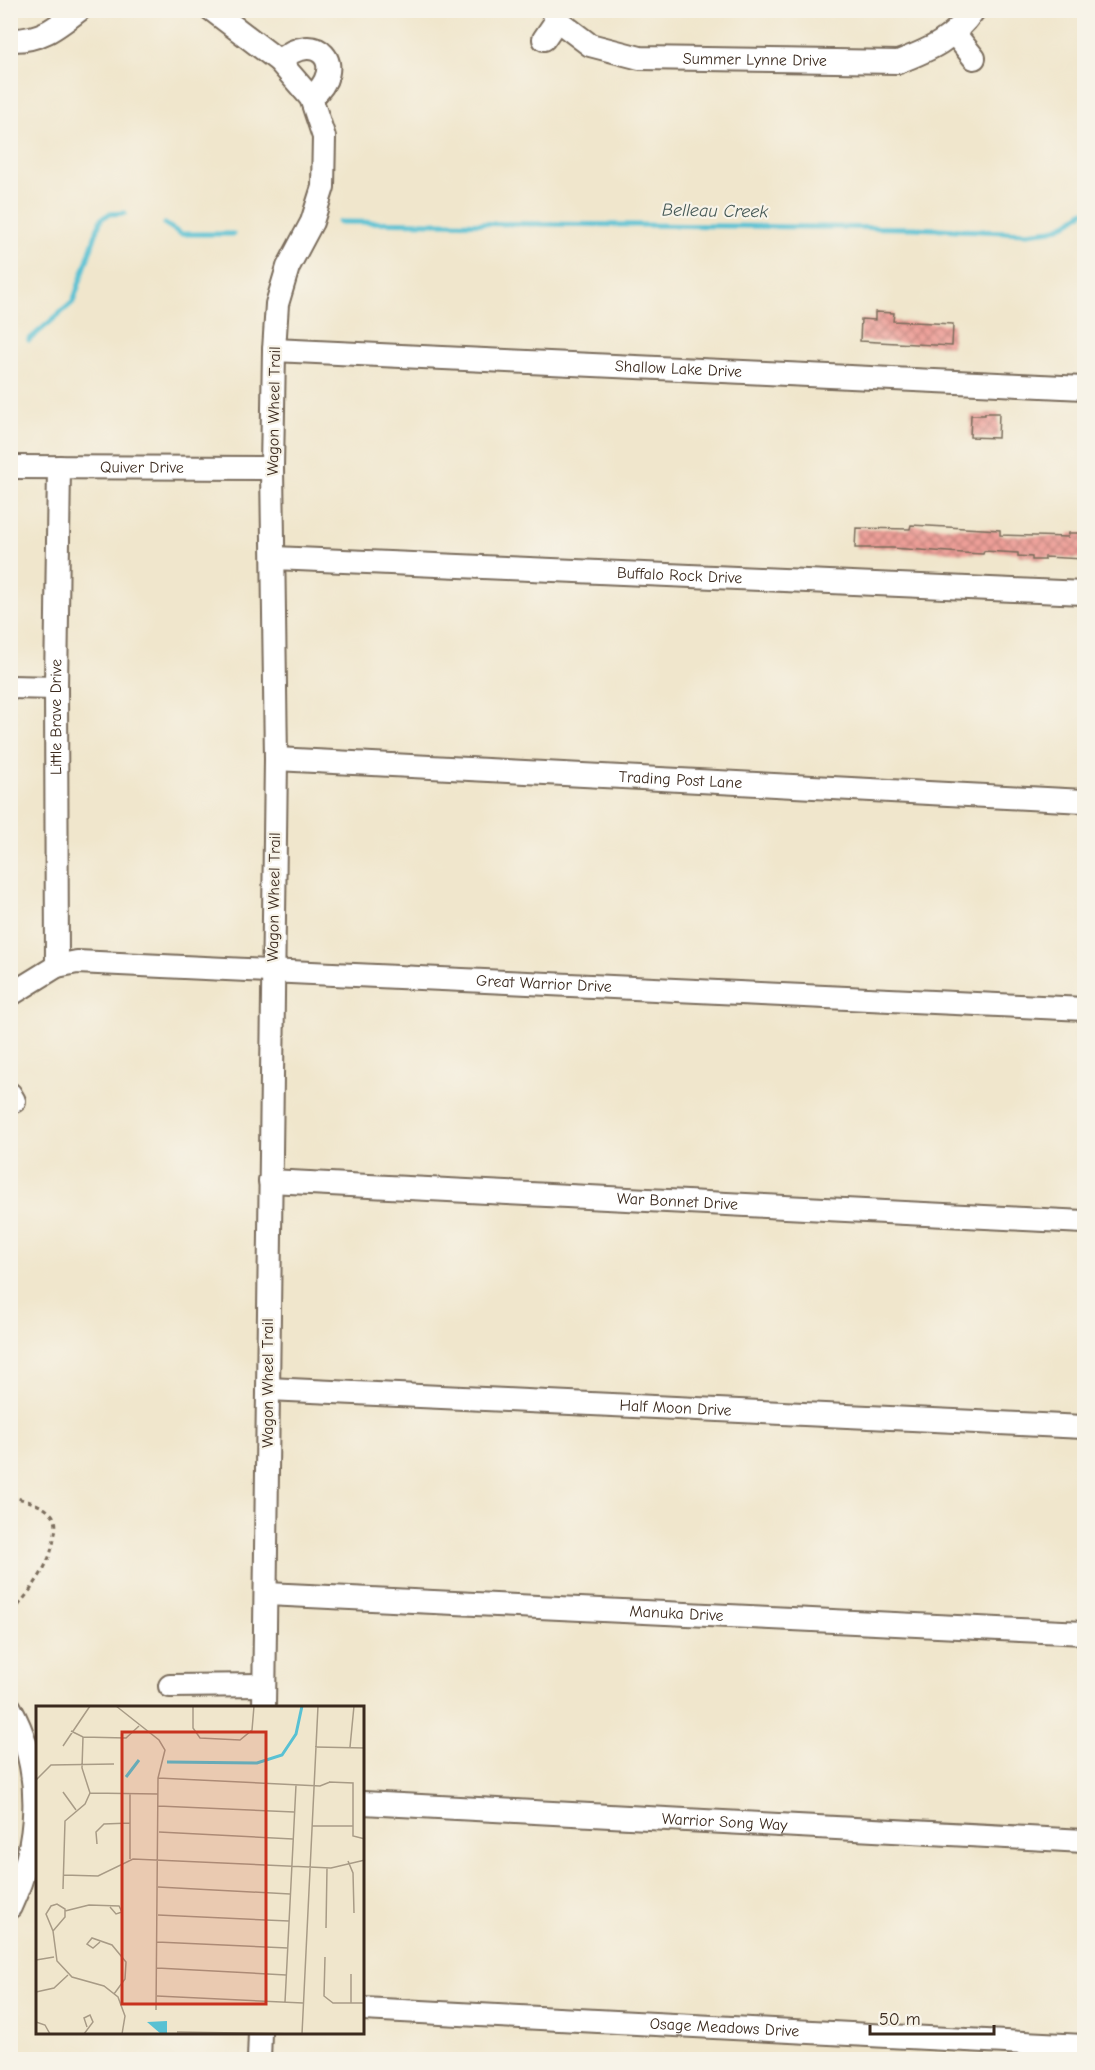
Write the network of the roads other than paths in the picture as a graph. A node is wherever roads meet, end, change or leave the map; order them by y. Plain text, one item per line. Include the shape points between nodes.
1 (79, 10) edge
2 (212, 10) edge
3 (975, 10) edge
4 (555, 15) edge
5 (954, 33) junction
6 (544, 39) dead end
7 (10, 40) edge
8 (974, 58) dead end
9 (279, 61) junction
10 (311, 98) junction
11 (274, 350) junction
12 (1084, 388) edge
13 (10, 467) edge
14 (59, 467) junction
15 (272, 468) junction
16 (274, 558) junction
17 (1084, 593) edge
18 (10, 687) edge
19 (56, 688) junction
20 (276, 759) junction
21 (1084, 801) edge
22 (57, 966) junction
23 (272, 971) junction
24 (10, 995) edge
25 (1084, 1009) edge
26 (270, 1180) junction
27 (1084, 1221) edge
28 (268, 1389) junction
29 (1084, 1427) edge
30 (267, 1594) junction
31 (1084, 1633) edge
32 (171, 1686) dead end
33 (264, 1696) edge
34 (10, 1708) edge
35 (364, 1803) edge
36 (1084, 1841) edge
37 (10, 1907) edge
38 (364, 2009) edge
39 (260, 2034) edge
40 (1084, 2046) edge
41 (259, 2060) edge

1 - 7 street via 52,31 25,40
2 - 9 street, Wagon Wheel Trail
3 - 5 street, Summer Lynne Drive
4 - 5 street, Summer Lynne Drive via 590,45 640,58 898,62 936,47
4 - 6 street, Summer Lynne Drive
5 - 8 street
9 - 10 street, Wagon Wheel Trail
9 - 10 street via 302,48 322,52 327,57 324,84
10 - 11 street, Wagon Wheel Trail via 324,137 323,187 312,222 288,267 277,304
11 - 12 street, Shallow Lake Drive
11 - 15 street, Wagon Wheel Trail
13 - 14 street, Quiver Drive
14 - 15 street, Quiver Drive
14 - 19 street, Little Brave Drive
15 - 16 street, Wagon Wheel Trail
16 - 17 street, Buffalo Rock Drive
16 - 20 street, Wagon Wheel Trail
18 - 19 street
19 - 22 street, Little Brave Drive
20 - 21 street, Trading Post Lane
20 - 23 street, Wagon Wheel Trail
22 - 23 street, Great Warrior Drive via 77,962
22 - 24 street, Great Warrior Drive
23 - 25 street, Great Warrior Drive
23 - 26 street, Wagon Wheel Trail
26 - 27 street, War Bonnet Drive
26 - 28 street, Wagon Wheel Trail
28 - 29 street, Half Moon Drive
28 - 30 street, Wagon Wheel Trail
30 - 31 street, Manuka Drive
30 - 33 street, Wagon Wheel Trail
32 - 33 street
34 - 37 street via 28,1754 36,1806 29,1858
35 - 36 street, Warrior Song Way
38 - 40 street, Osage Meadows Drive
39 - 41 street

